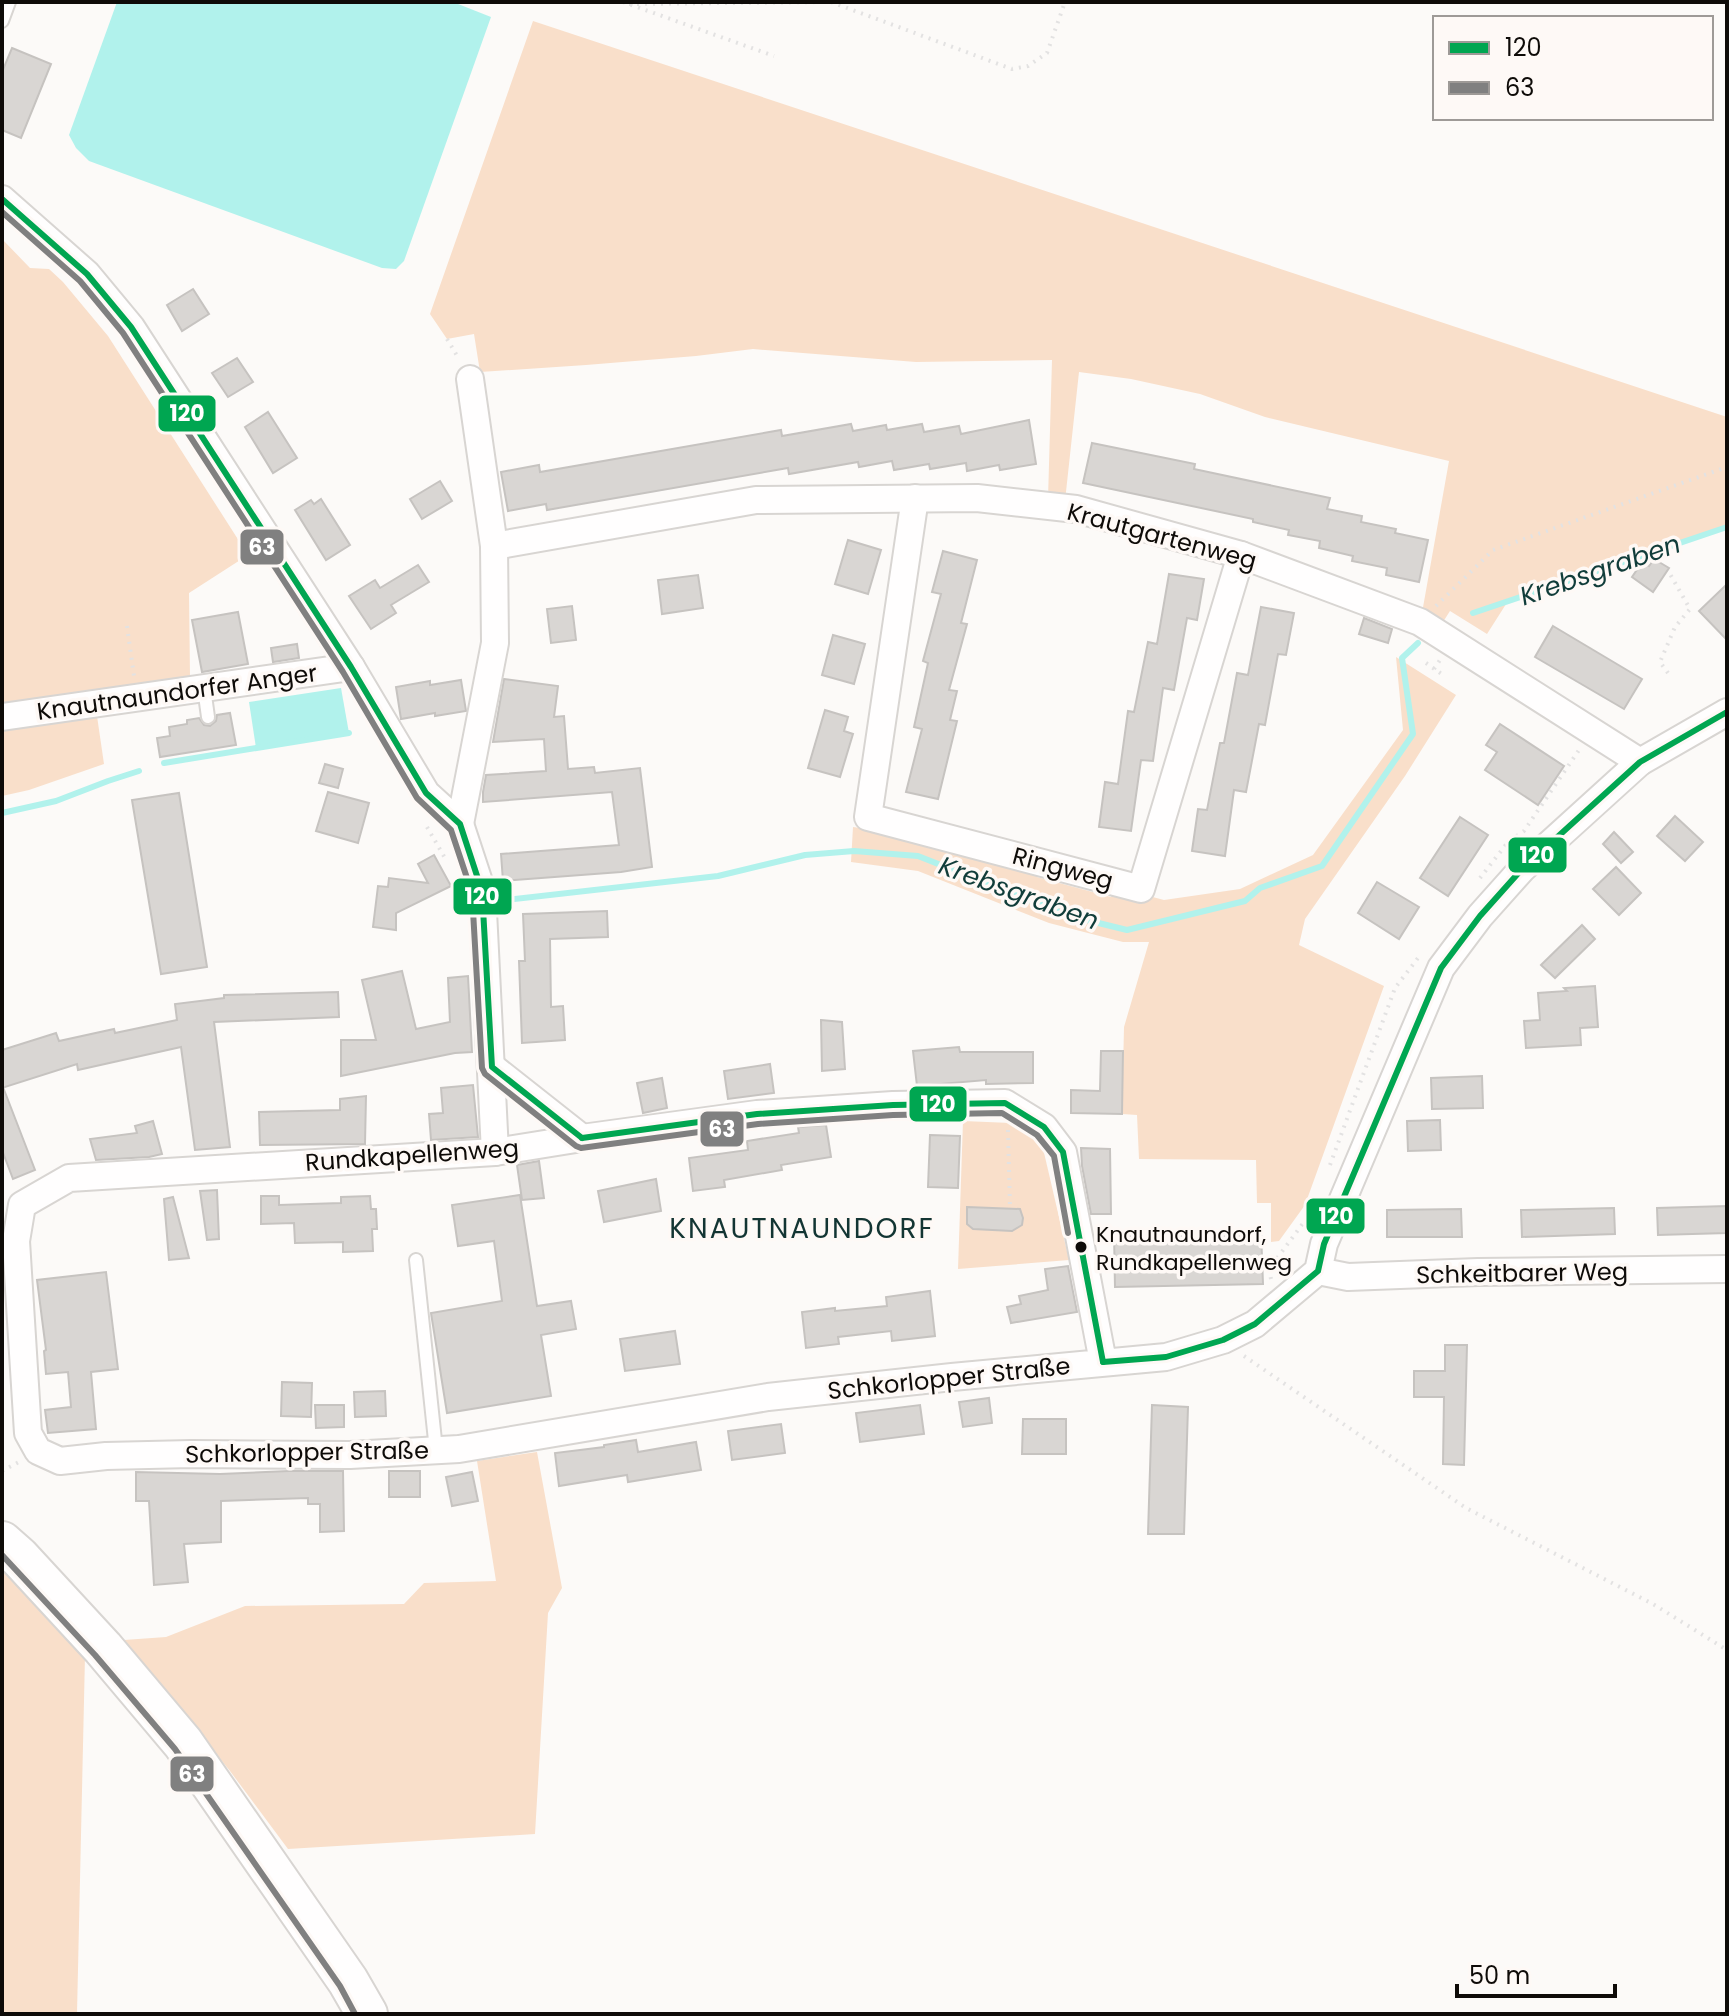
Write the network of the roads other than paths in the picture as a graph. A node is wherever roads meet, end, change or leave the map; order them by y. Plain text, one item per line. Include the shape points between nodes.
1 (9, 2) edge
2 (2, 21) edge
3 (2, 199) edge
4 (470, 379) dead end
5 (915, 498) junction
6 (494, 546) junction
7 (1241, 555) junction
8 (351, 667) junction
9 (204, 688) junction
10 (1727, 712) edge
11 (2, 717) edge
12 (208, 717) dead end
13 (1640, 762) junction
14 (460, 824) junction
15 (492, 1067) junction
16 (582, 1138) junction
17 (495, 1152) junction
18 (416, 1260) dead end
19 (1727, 1269) edge
20 (1318, 1271) junction
21 (1103, 1362) junction
22 (436, 1450) junction
23 (38, 1451) joint
24 (2, 1542) edge
25 (367, 2014) edge

1 - 2 lane
3 - 8 street via 87,274 131,327
4 - 6 street
5 - 6 street, Krautgartenweg via 756,500
5 - 7 street, Krautgartenweg via 977,498 1076,509
5 - 7 street, Ringweg via 868,817 1141,889
6 - 14 street via 495,643
7 - 13 street, Krautgartenweg via 1420,622
8 - 9 street, Knautnaundorfer Anger
8 - 14 street via 426,793
9 - 11 street, Knautnaundorfer Anger
9 - 12 lane
10 - 13 street
13 - 20 street via 1522,869 1441,968 1324,1244
14 - 15 street via 482,891
15 - 16 street
15 - 17 street
16 - 17 street, Rundkapellenweg
16 - 21 street, Rundkapellenweg via 757,1114 1005,1103 1044,1127 1063,1152
17 - 23 street, Rundkapellenweg via 69,1178 22,1205 16,1241 27,1418
18 - 22 lane
19 - 20 street, Schkeitbarer Weg via 1348,1277
20 - 21 street, Schkorlopper Straße via 1255,1324 1223,1340 1166,1357
21 - 22 street, Schkorlopper Straße via 768,1397
22 - 23 street, Schkorlopper Straße via 60,1461
24 - 25 main road via 103,1648 183,1743

